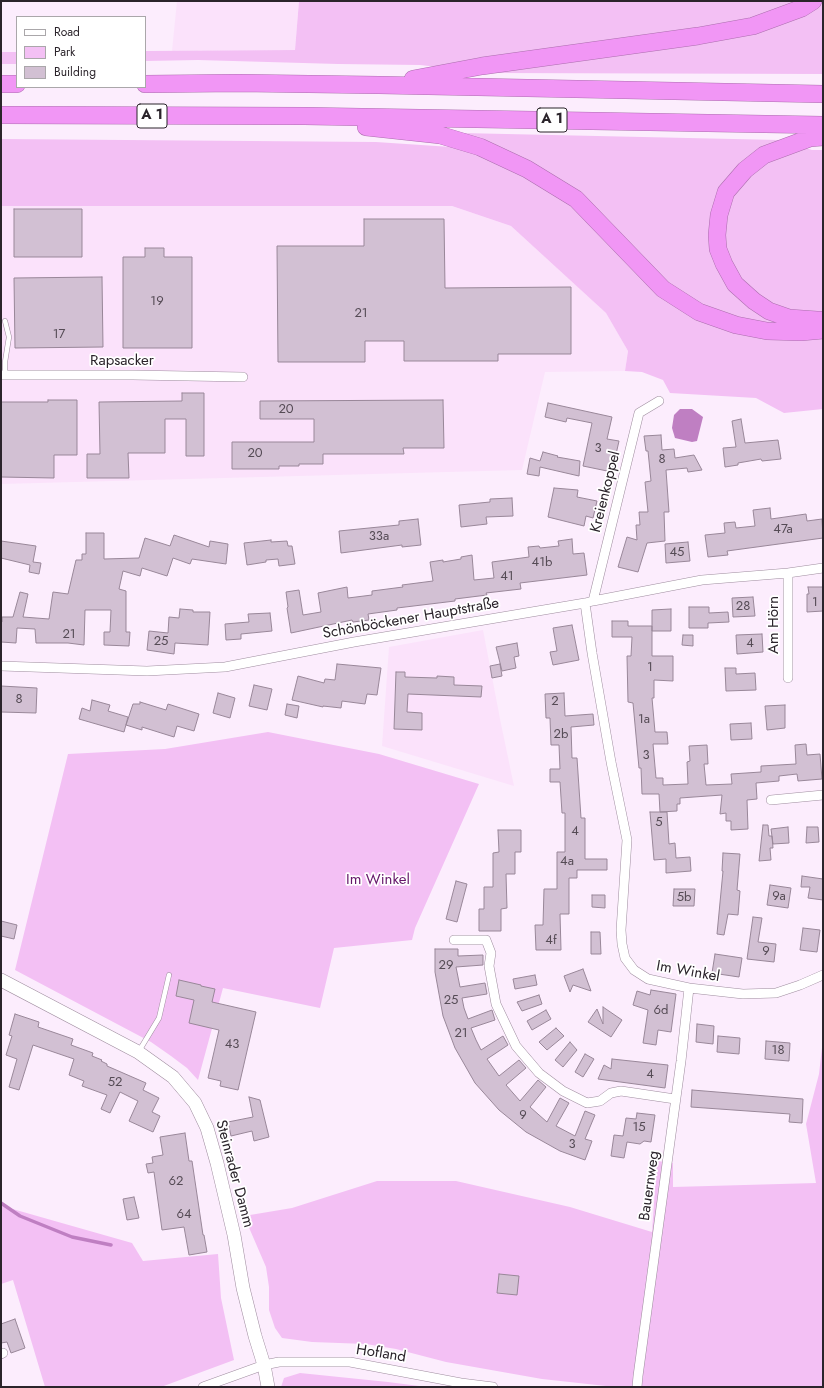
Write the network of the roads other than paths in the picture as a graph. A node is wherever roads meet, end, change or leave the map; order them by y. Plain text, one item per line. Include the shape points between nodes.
1 (813, 1) edge
2 (1, 84) edge
3 (16, 84) edge
4 (146, 84) edge
5 (379, 85) junction
6 (823, 94) edge
7 (1, 115) edge
8 (304, 116) junction
9 (823, 125) edge
10 (823, 137) edge
11 (823, 320) edge
12 (4, 321) dead end
13 (823, 330) edge
14 (3, 375) edge
15 (243, 377) dead end
16 (659, 401) dead end
17 (823, 568) edge
18 (788, 573) junction
19 (589, 602) junction
20 (1, 666) edge
21 (788, 678) dead end
22 (823, 795) edge
23 (771, 800) dead end
24 (454, 940) dead end
25 (169, 975) dead end
26 (823, 975) edge
27 (1, 980) edge
28 (689, 988) junction
29 (138, 1052) junction
30 (676, 1099) junction
31 (264, 1366) junction
32 (203, 1387) edge
33 (268, 1387) edge
34 (493, 1387) edge
35 (637, 1387) edge

1 - 5 highway via 802,8 753,26 482,66
2 - 3 highway
4 - 5 highway, A 1
5 - 6 highway, A 1
7 - 8 highway, A 1
8 - 9 highway, A 1
8 - 13 highway via 358,126 440,135 480,147 527,169 576,199 663,289 700,312 736,325 767,331
10 - 11 highway via 810,138 764,155 745,170 726,192 719,215 717,234 718,249 735,284 754,301 769,311 789,318
12 - 14 lane via 9,337
14 - 15 street, Rapsacker
16 - 19 street, Kreienkoppel via 638,413
17 - 18 street, Schönböckener Hauptstraße
18 - 19 street, Schönböckener Hauptstraße via 702,580
18 - 21 street, Am Hörn
19 - 20 street, Schönböckener Hauptstraße via 225,666 147,671
19 - 28 street, Im Winkel via 592,653 627,840 621,930 625,958 634,970 648,979
22 - 23 street
24 - 30 street via 486,940 491,953 489,966 496,1004 516,1046 539,1073 563,1091 587,1103 600,1101 611,1093 621,1091
25 - 29 lane via 158,1018
26 - 28 street, Im Winkel via 776,993 743,994
27 - 29 main road, Steinrader Damm
28 - 30 street, Bauernweg
29 - 31 main road, Steinrader Damm via 173,1077 203,1117 224,1189 243,1288
30 - 35 street, Bauernweg
31 - 32 street, Hofland
31 - 33 main road, Steinrader Damm
31 - 34 street, Hofland via 279,1362 350,1362

